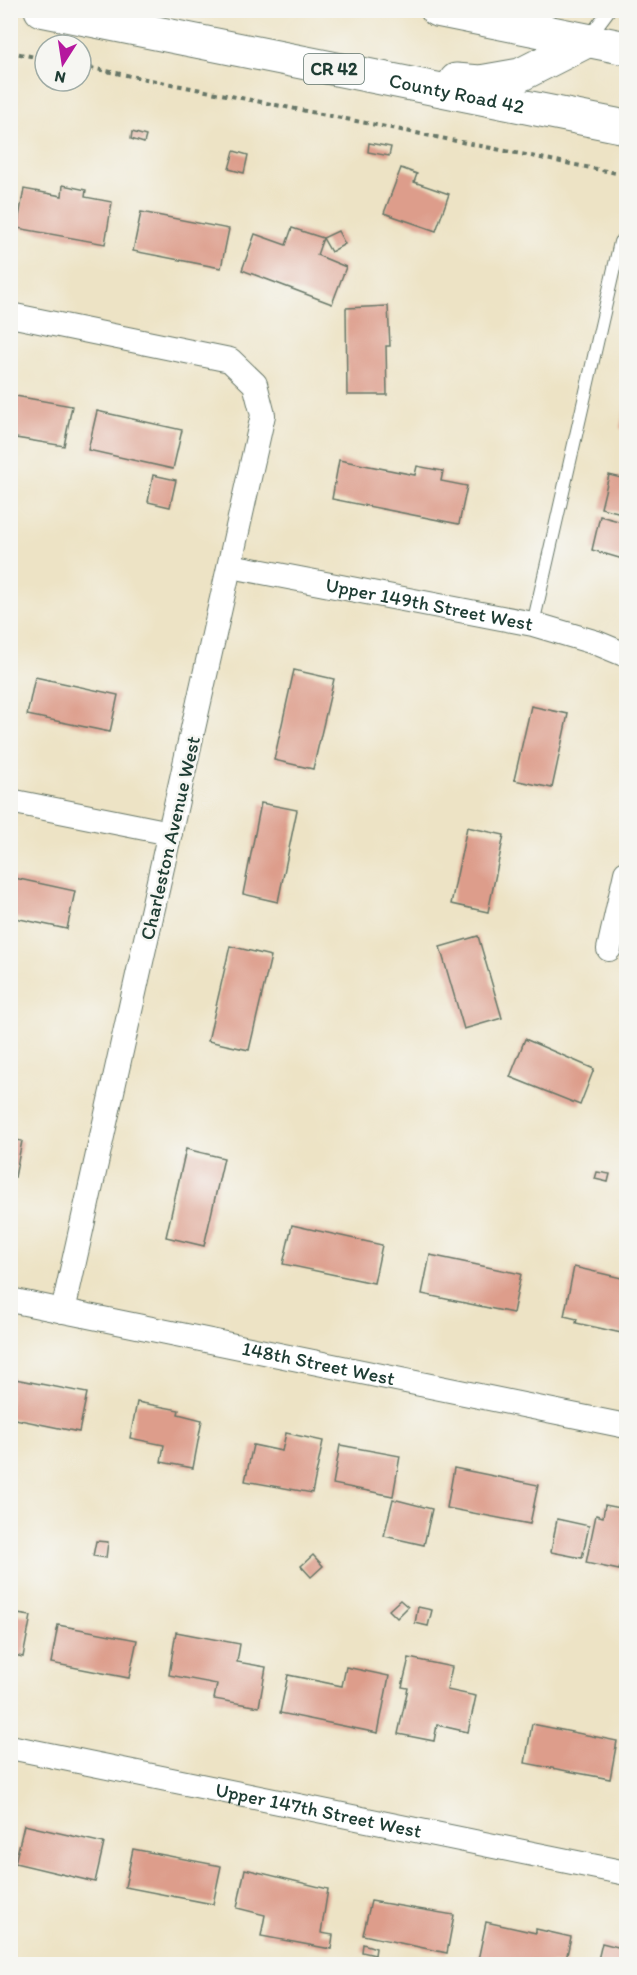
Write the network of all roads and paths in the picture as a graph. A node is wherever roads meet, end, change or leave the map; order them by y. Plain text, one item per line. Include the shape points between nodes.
1 (41, 10) edge
2 (92, 10) edge
3 (437, 10) edge
4 (609, 10) edge
5 (587, 41) junction
6 (627, 48) edge
7 (10, 52) edge
8 (33, 57) edge
9 (93, 68) edge
10 (627, 127) edge
11 (627, 175) edge
12 (621, 242) dead end
13 (10, 315) edge
14 (231, 566) junction
15 (533, 624) junction
16 (627, 655) edge
17 (10, 801) edge
18 (170, 833) junction
19 (627, 873) edge
20 (609, 949) dead end
21 (10, 1300) edge
22 (63, 1311) junction
23 (627, 1426) edge
24 (10, 1747) edge
25 (627, 1873) edge

1 - 10 highway, County Road 42 / CR 42
2 - 5 highway via 435,78 480,82 520,75
3 - 5 highway
4 - 5 lane
5 - 6 highway
7 - 8 path
9 - 11 path
12 - 15 lane
13 - 14 street, Charleston Avenue West via 230,360 255,384 263,415
14 - 15 street, Upper 149th Street West
14 - 18 street, Charleston Avenue West
15 - 16 street, Upper 149th Street West
17 - 18 street
18 - 22 street, Charleston Avenue West
19 - 20 street
21 - 22 street, 148th Street West
22 - 23 street, 148th Street West
24 - 25 street, Upper 147th Street West

